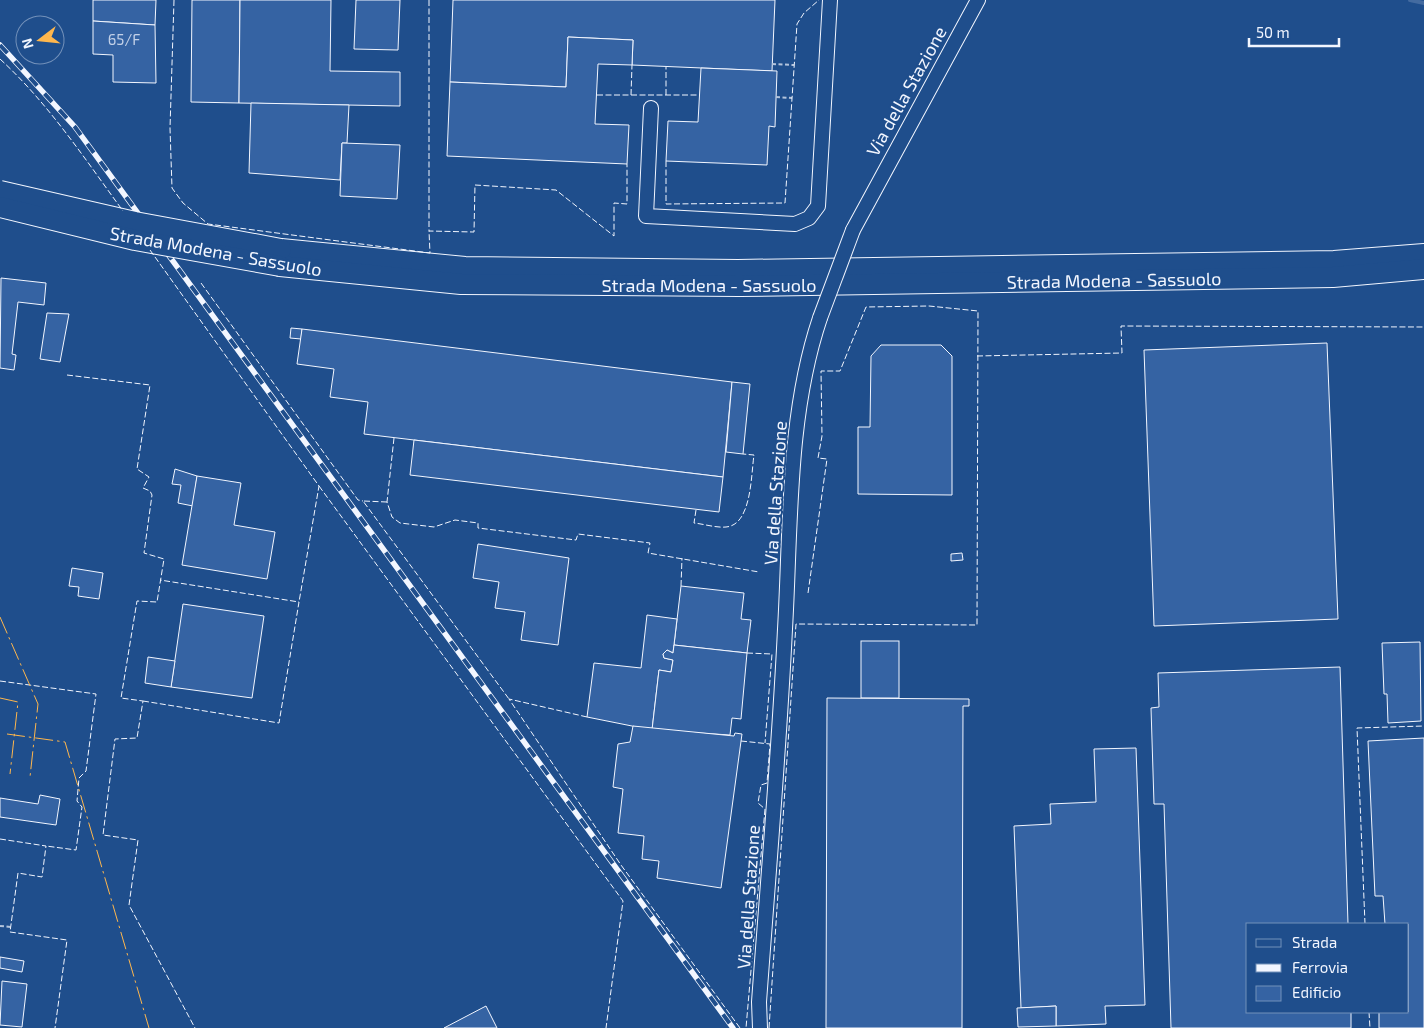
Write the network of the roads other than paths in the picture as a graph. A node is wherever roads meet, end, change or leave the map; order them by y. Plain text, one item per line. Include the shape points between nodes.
1 (830, 0) edge
2 (978, 0) edge
3 (650, 108) dead end
4 (0, 191) edge
5 (0, 207) edge
6 (1424, 254) edge
7 (281, 257) junction
8 (1424, 269) edge
9 (760, 1028) edge

1 - 3 street via 818,206 809,218 795,224 646,216
2 - 9 street, Via della Stazione, bridge via 853,230 820,318 801,399 759,1002
4 - 7 highway, Strada Modena - Sassuolo, bridge
5 - 7 highway, Strada Modena - Sassuolo, bridge via 135,240
6 - 7 highway, Strada Modena - Sassuolo via 1334,262 738,270 465,267
7 - 8 highway, Strada Modena - Sassuolo via 461,284 730,286 1333,277

